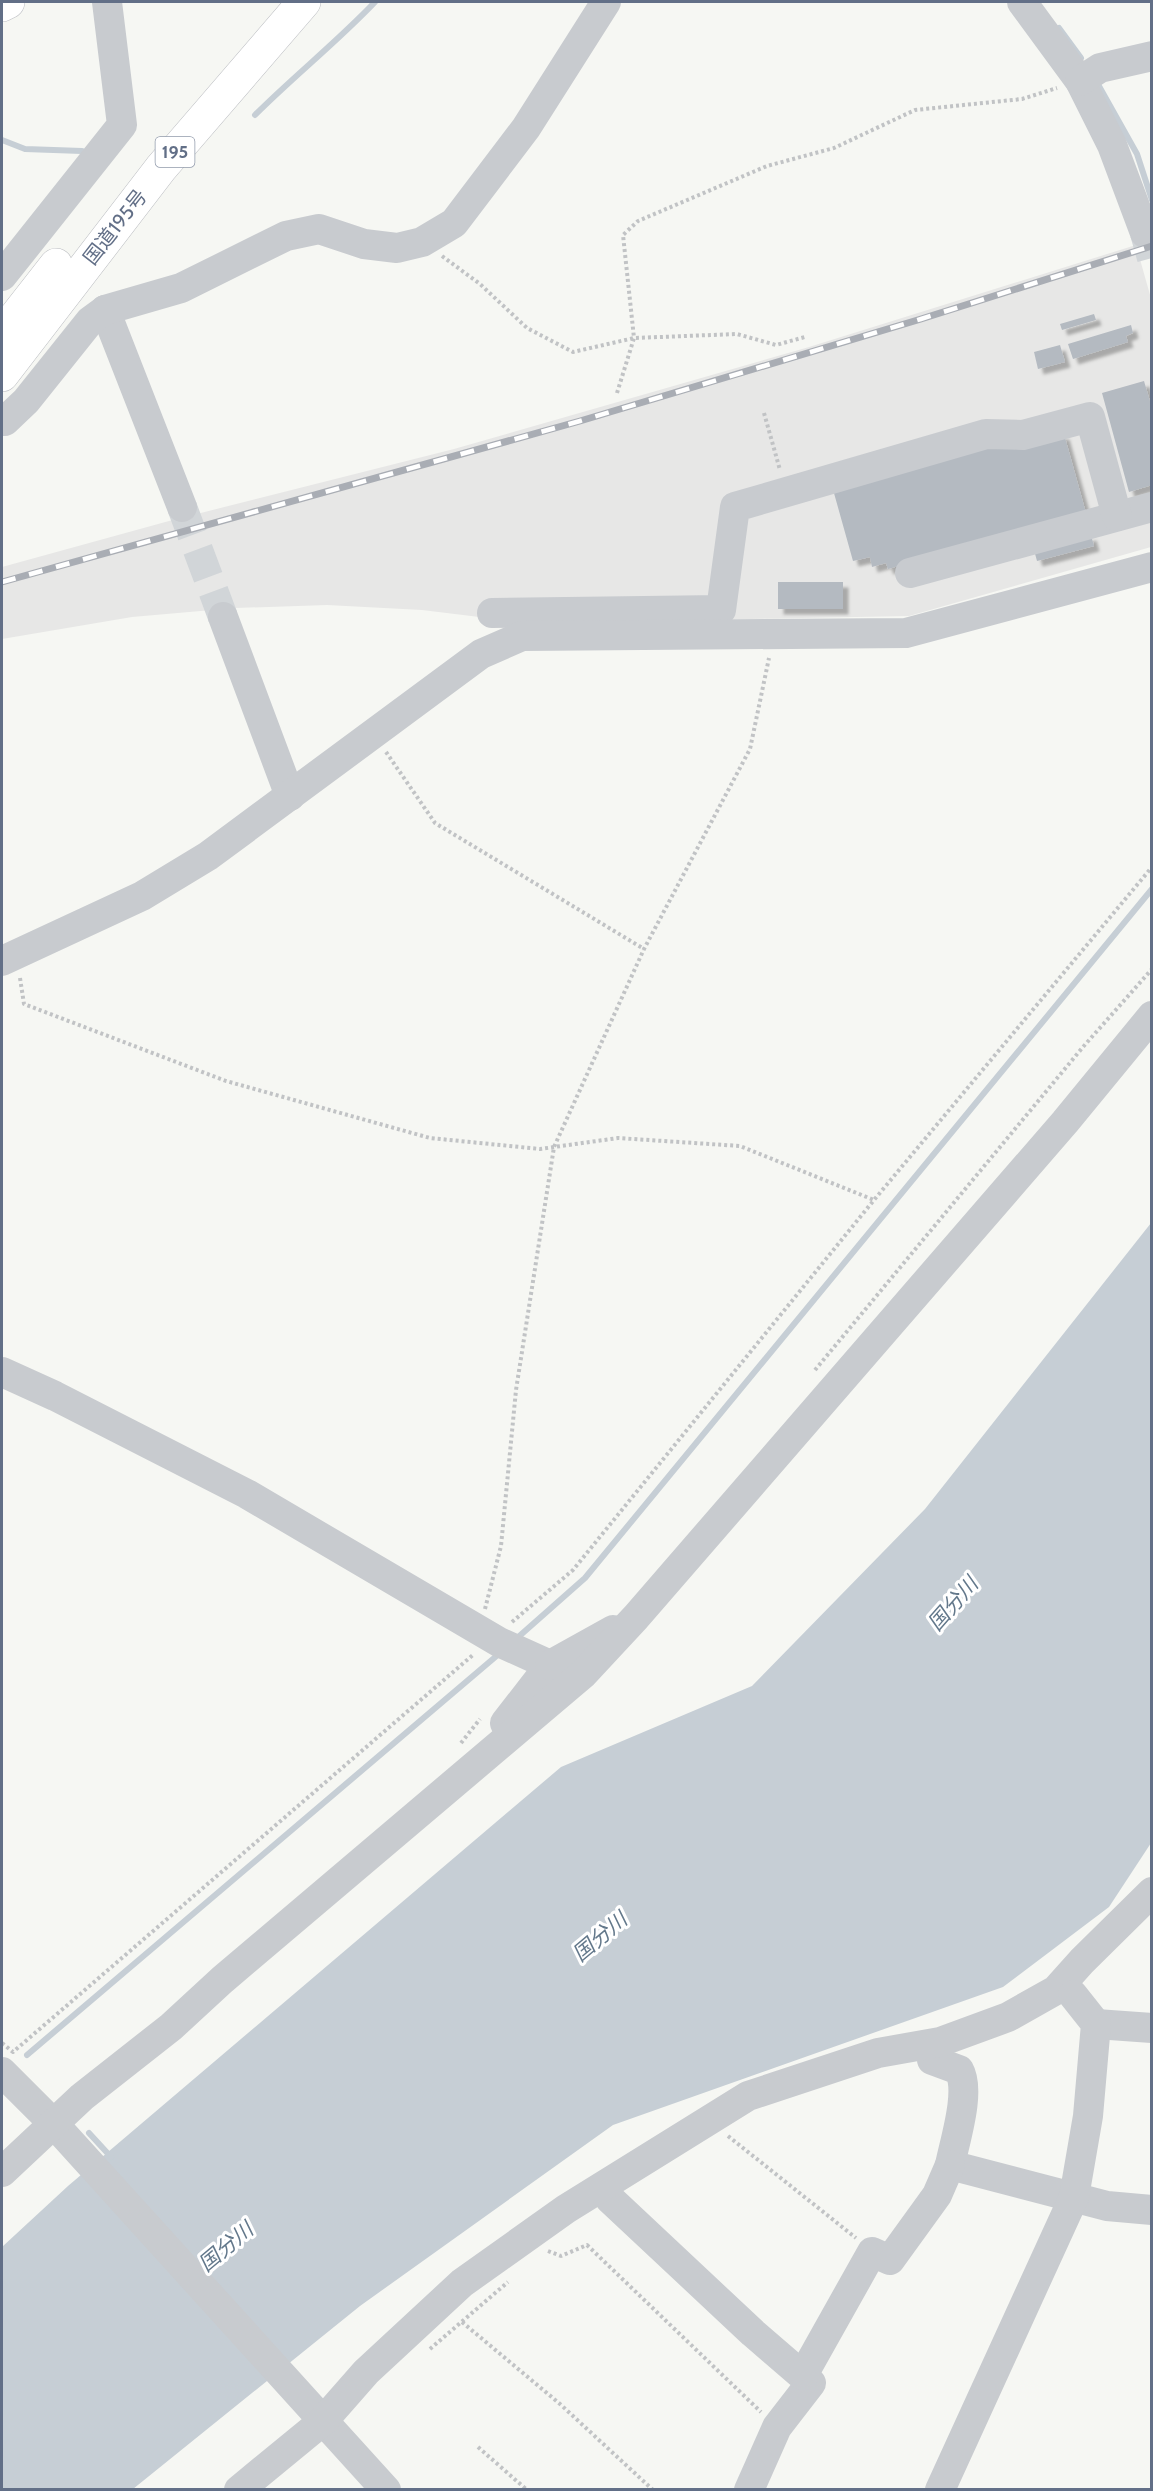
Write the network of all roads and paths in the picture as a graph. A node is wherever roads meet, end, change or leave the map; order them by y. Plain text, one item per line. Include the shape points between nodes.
1 (8, 2) edge
2 (107, 2) edge
3 (277, 2) edge
4 (304, 2) edge
5 (606, 2) edge
6 (1022, 2) edge
7 (2, 5) edge
8 (1152, 56) edge
9 (1089, 75) junction
10 (1145, 233) tunnel mouth
11 (422, 242) junction
12 (2, 276) edge
13 (43, 300) junction
14 (105, 310) junction
15 (2, 333) edge
16 (806, 337) dead end
17 (634, 338) junction
18 (2, 375) edge
19 (616, 393) dead end
20 (764, 413) dead end
21 (2, 421) edge
22 (786, 492) junction
23 (182, 507) tunnel mouth
24 (1152, 507) edge
25 (1117, 516) junction
26 (1152, 567) edge
27 (910, 573) dead end
28 (492, 613) dead end
29 (223, 617) tunnel mouth
30 (774, 634) junction
31 (373, 734) junction
32 (290, 796) junction
33 (1152, 867) edge
34 (644, 949) junction
35 (9, 957) edge
36 (1152, 969) edge
37 (1152, 1016) edge
38 (554, 1147) junction
39 (874, 1200) junction
40 (3, 1375) edge
41 (810, 1376) dead end
42 (636, 1617) junction
43 (490, 1637) junction
44 (542, 1660) junction
45 (481, 1718) dead end
46 (464, 1758) junction
47 (1152, 1893) edge
48 (1152, 1918) edge
49 (1073, 1995) junction
50 (1096, 2024) junction
51 (1152, 2028) edge
52 (2, 2043) edge
53 (932, 2060) junction
54 (5, 2078) edge
55 (60, 2131) junction
56 (723, 2132) junction
57 (950, 2165) junction
58 (2, 2170) edge
59 (1074, 2197) junction
60 (610, 2199) junction
61 (1152, 2210) edge
62 (576, 2211) junction
63 (533, 2252) junction
64 (872, 2252) junction
65 (462, 2322) junction
66 (426, 2353) dead end
67 (803, 2374) junction
68 (325, 2411) junction
69 (777, 2427) junction
70 (478, 2447) dead end
71 (243, 2487) edge
72 (386, 2490) edge
73 (527, 2490) edge
74 (653, 2490) edge
75 (749, 2490) edge
76 (940, 2490) edge

1 - 7 main road
2 - 12 street via 122,125
3 - 13 main road, 国道195号 / 195 via 150,149
4 - 13 main road, 国道195号 / 195
5 - 11 street via 526,128 454,223
6 - 9 street
8 - 9 street
9 - 10 street
9 - 17 path via 1022,99 915,110 834,148 767,166 638,221 622,235
11 - 14 street via 397,248 364,244 319,229 286,236 181,288
11 - 17 path via 480,284 527,328 573,352
13 - 15 main road, 国道195号 / 195
13 - 18 main road, 国道195号 / 195
14 - 21 street via 90,321 26,401
14 - 23 street
16 - 17 path via 776,345 737,334
17 - 19 path
20 - 22 path
22 - 25 street via 986,434 1023,435 1090,417
22 - 28 street via 735,507 721,610
24 - 25 street
25 - 27 street
26 - 30 street via 906,633
29 - 32 street
30 - 31 street via 522,636 481,654
30 - 34 path via 750,749
31 - 32 street
31 - 34 path via 435,823
32 - 35 street via 208,856 142,896
33 - 39 path
34 - 38 path
35 - 38 path via 24,1004 226,1081 430,1138 540,1149
36 - 41 path
37 - 42 street via 1065,1122
38 - 39 path via 618,1138 740,1146
38 - 43 path via 516,1390
39 - 43 path via 573,1570
40 - 43 street via 55,1396 247,1494
42 - 44 street
42 - 46 street via 583,1674
43 - 44 street
43 - 52 path via 13,2052
44 - 46 street
45 - 46 path
46 - 55 street
47 - 62 street via 1056,1990 1008,2017 940,2042 878,2053 748,2096
48 - 49 street
49 - 50 street
49 - 53 street via 1049,2013 984,2045
50 - 51 street
50 - 59 street via 1088,2116
53 - 56 street via 887,2066 776,2107
53 - 57 street via 959,2070 964,2078
54 - 55 street
55 - 58 street
55 - 68 street
56 - 60 street
56 - 64 path
57 - 59 street
57 - 64 street via 937,2194 890,2260
59 - 61 street via 1107,2206
59 - 76 street
60 - 62 street
60 - 67 street via 753,2333
62 - 63 street
62 - 68 street via 462,2283
63 - 65 path via 505,2286
63 - 68 street via 464,2302 364,2392
63 - 69 path via 561,2256 587,2245
64 - 67 street
65 - 66 path
65 - 74 path via 560,2404
67 - 69 street via 811,2383
68 - 71 street
68 - 72 street
69 - 75 street
70 - 73 path

